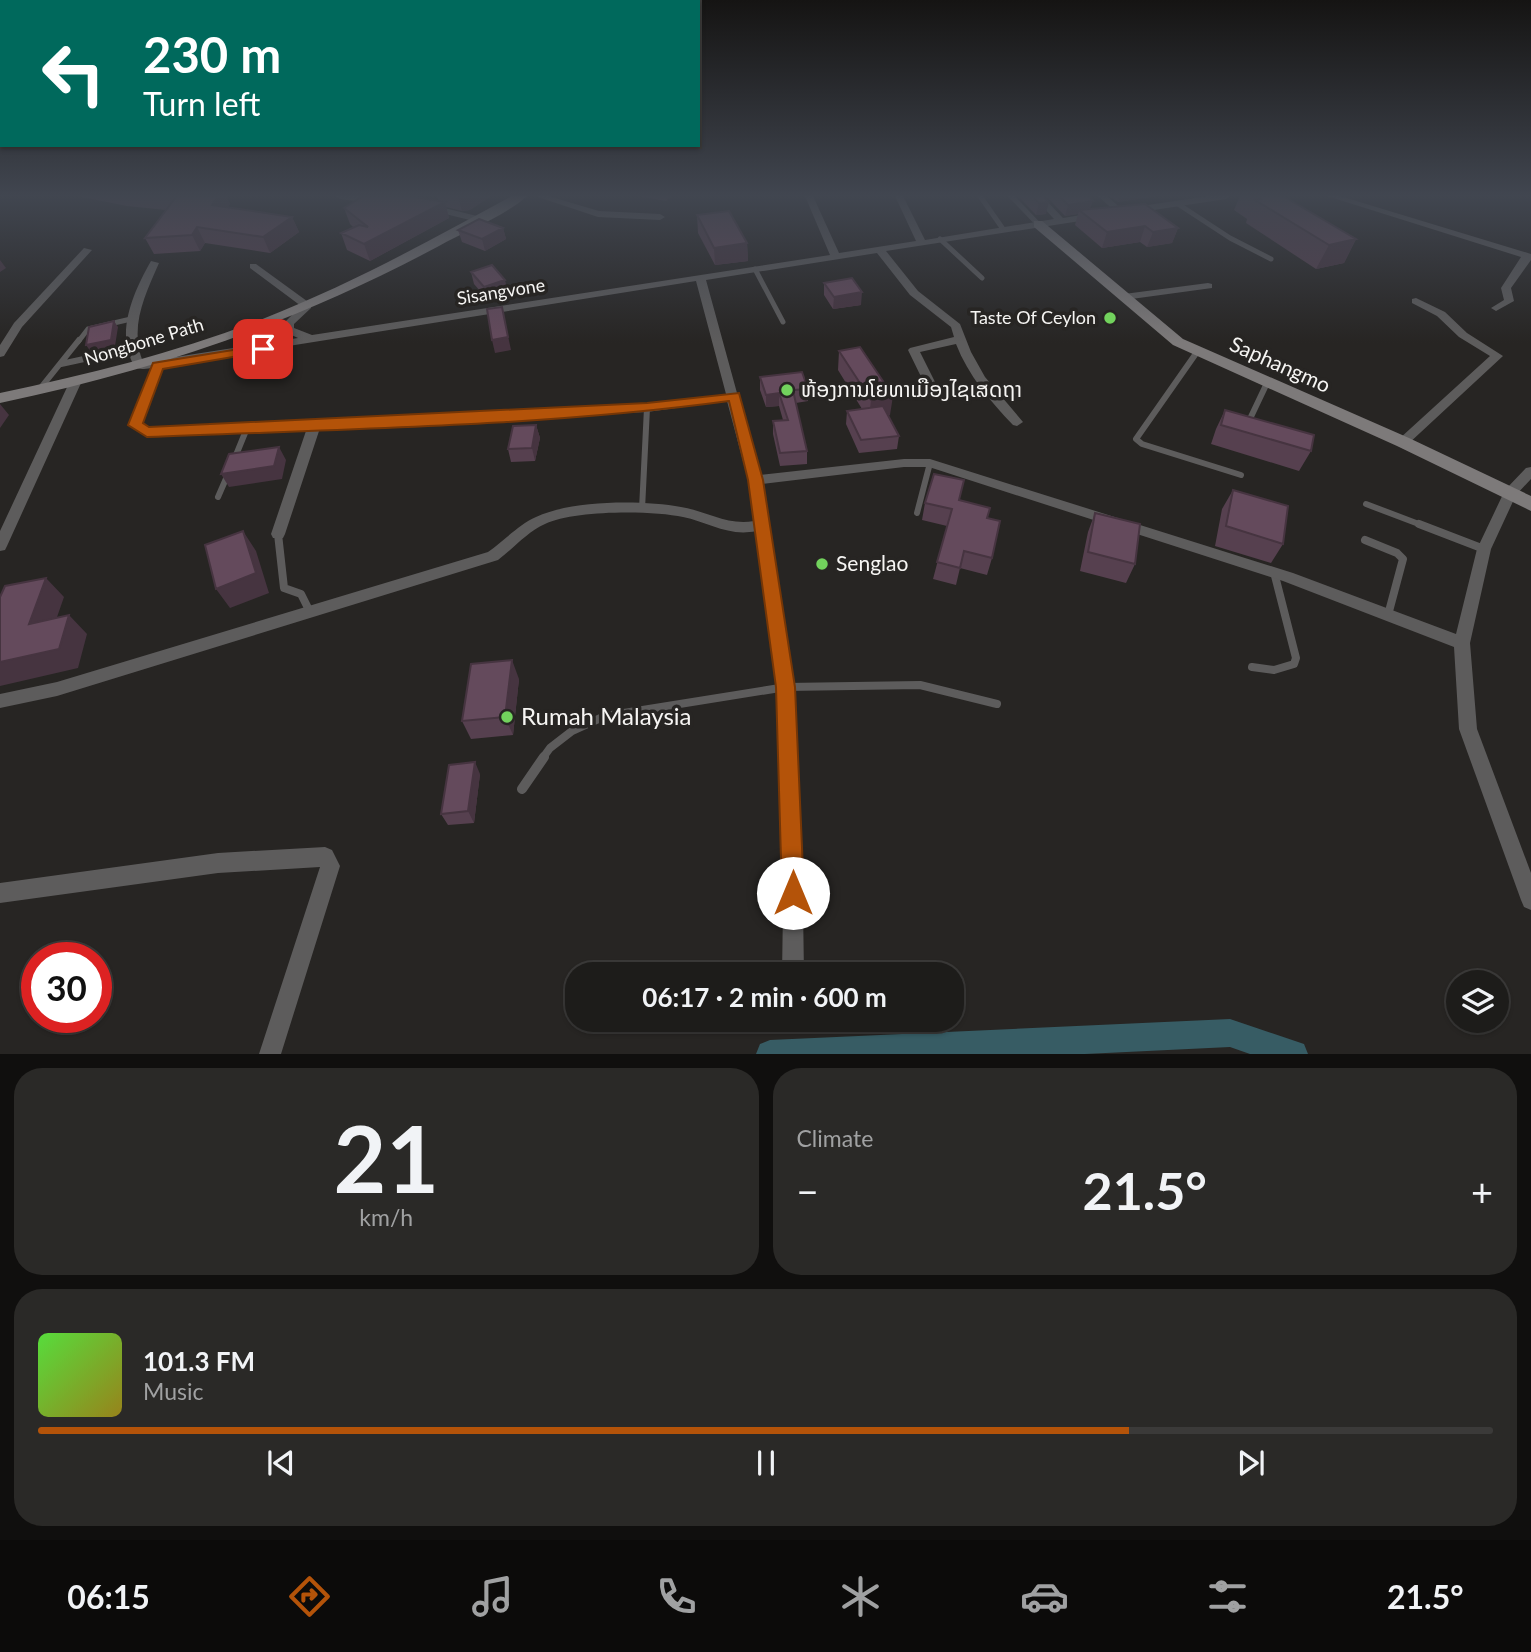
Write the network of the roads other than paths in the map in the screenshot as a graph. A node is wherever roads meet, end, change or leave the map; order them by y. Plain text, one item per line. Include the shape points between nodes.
1 (427, 245) edge
2 (830, 245) edge
3 (909, 245) edge
4 (947, 245) edge
5 (1063, 245) edge
6 (1244, 245) edge
7 (1491, 245) edge
8 (87, 250) dead end
9 (880, 250) junction
10 (835, 256) junction
11 (1529, 257) edge
12 (1271, 259) dead end
13 (154, 263) dead end
14 (254, 266) dead end
15 (755, 269) junction
16 (700, 278) junction
17 (982, 278) dead end
18 (1208, 286) dead end
19 (1124, 297) junction
20 (1416, 301) dead end
21 (307, 306) junction
22 (1496, 308) dead end
23 (131, 318) junction
24 (783, 322) dead end
25 (316, 340) junction
26 (957, 340) junction
27 (130, 349) junction
28 (1197, 352) junction
29 (0, 354) edge
30 (61, 364) junction
31 (139, 366) junction
32 (157, 366) junction
33 (75, 383) junction
34 (1267, 383) junction
35 (932, 388) dead end
36 (39, 391) junction
37 (734, 396) junction
38 (0, 398) edge
39 (647, 408) junction
40 (1017, 422) dead end
41 (1247, 424) edge
42 (314, 426) junction
43 (247, 428) junction
44 (1403, 442) junction
45 (930, 463) junction
46 (1531, 471) edge
47 (1241, 475) dead end
48 (755, 480) junction
49 (1510, 493) junction
50 (218, 497) dead end
51 (1366, 504) dead end
52 (1531, 504) edge
53 (642, 509) junction
54 (917, 513) dead end
55 (760, 525) junction
56 (278, 534) joint
57 (1365, 540) dead end
58 (0, 546) edge
59 (1484, 549) junction
60 (1274, 572) junction
61 (310, 612) junction
62 (1388, 615) junction
63 (1462, 643) junction
64 (1252, 667) dead end
65 (786, 687) junction
66 (0, 701) edge
67 (998, 704) dead end
68 (522, 789) dead end
69 (0, 893) edge
70 (1531, 900) edge
71 (793, 962) edge
72 (272, 1049) edge

1 - 21 street, Nongbone Path
2 - 10 street
3 - 9 street, Sisangvone
4 - 17 lane
5 - 19 street, Saphangmo
6 - 12 lane
7 - 11 street
8 - 29 street via 18,325
9 - 10 street, Sisangvone
9 - 26 street via 914,293 956,326
10 - 15 street, Sisangvone
11 - 22 street via 1506,288 1509,301
13 - 23 street
14 - 21 street
15 - 16 street, Sisangvone
15 - 24 lane
16 - 25 street, Sisangvone
16 - 37 street
18 - 19 street
19 - 28 street, Saphangmo via 1167,334
20 - 44 street via 1497,356
21 - 25 street via 289,323 289,330
21 - 31 street, Nongbone Path
23 - 27 street
23 - 30 lane via 88,329
25 - 32 street, Sisangvone
26 - 35 street via 914,350
26 - 40 street via 999,404
27 - 30 lane
27 - 31 street
28 - 34 street, Saphangmo
28 - 47 lane via 1136,439
30 - 36 lane
31 - 32 street, Sisangvone
31 - 33 street, Nongbone Path
32 - 43 street via 135,425 141,430
33 - 36 street, Nongbone Path
33 - 58 street
34 - 41 lane
34 - 44 street, Saphangmo
36 - 38 street, Nongbone Path
37 - 39 street
37 - 48 street
39 - 42 street
39 - 53 lane
42 - 43 street
42 - 56 street
43 - 50 lane
44 - 49 street, Saphangmo
45 - 48 street
45 - 54 lane
45 - 60 street
46 - 49 street
48 - 55 street
49 - 52 street, Saphangmo
49 - 59 street
51 - 59 lane
53 - 55 street via 684,512 723,527
53 - 61 street via 545,518 493,556
55 - 65 street
56 - 61 lane via 284,588 301,594
57 - 62 lane via 1403,559
59 - 63 street
60 - 62 street
60 - 64 lane via 1296,658 1294,664 1274,670
61 - 66 street via 57,689
62 - 63 street
63 - 70 street via 1468,729
65 - 67 lane via 920,685
65 - 68 lane via 605,716 572,731 550,748
65 - 71 street
69 - 72 street via 218,863 325,857 330,866

